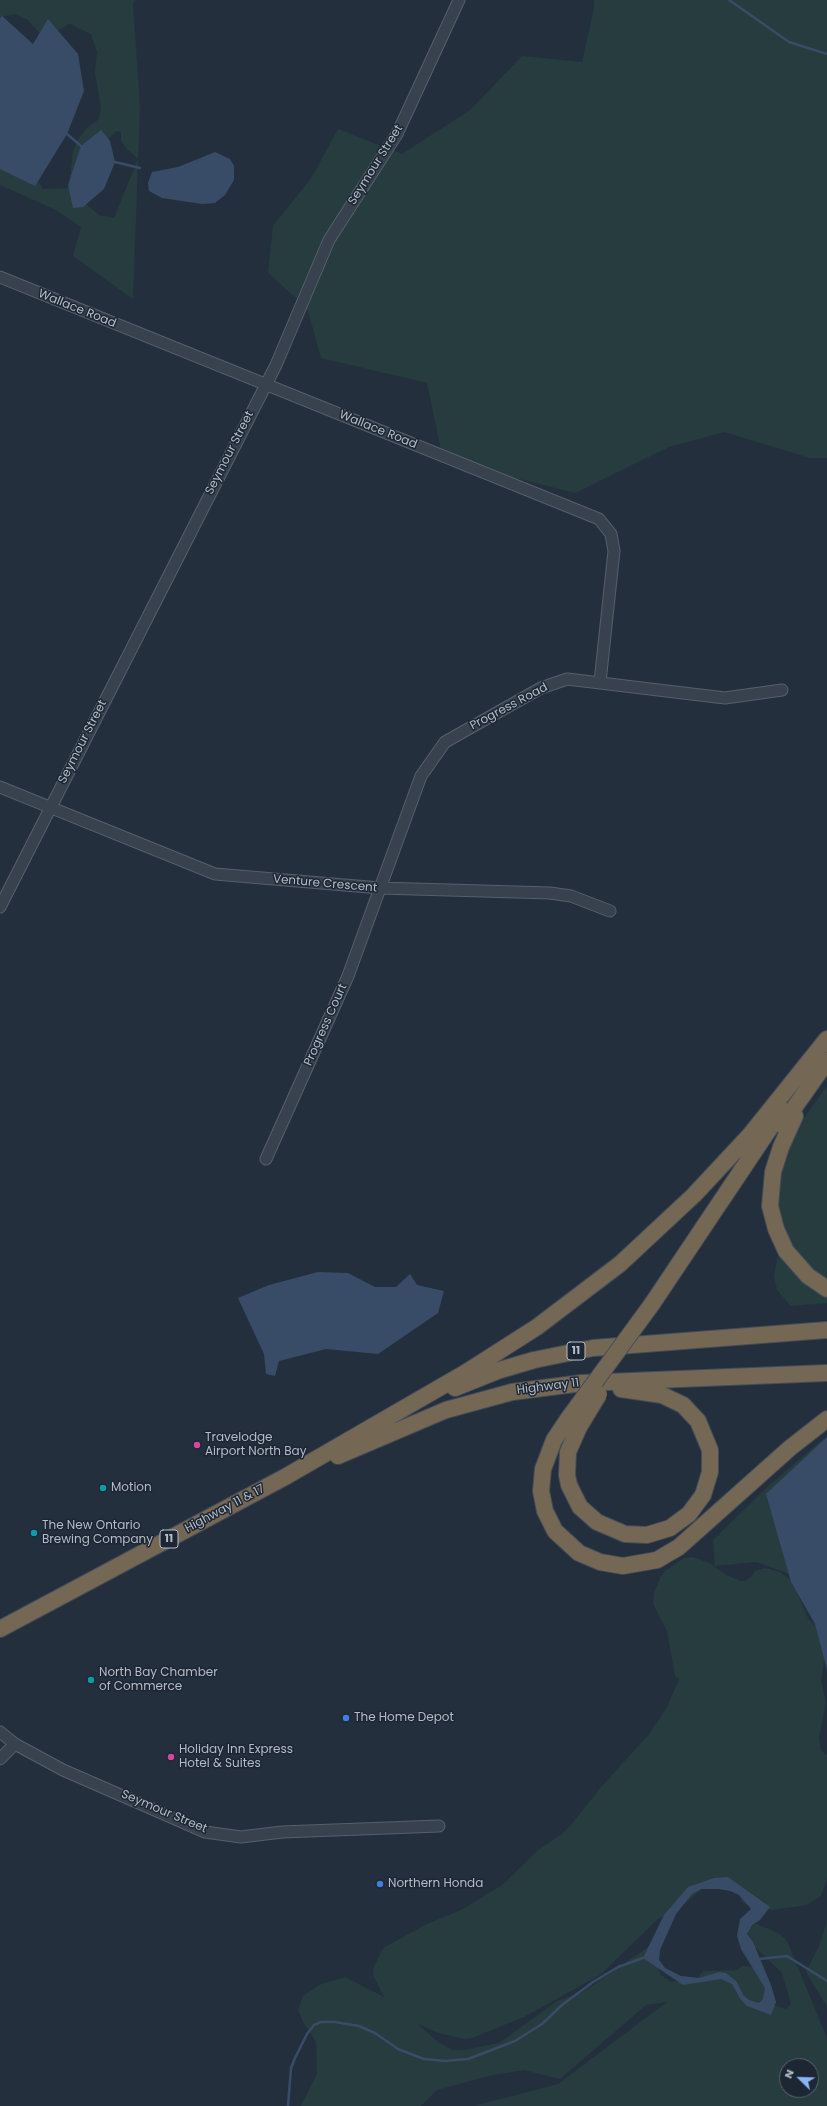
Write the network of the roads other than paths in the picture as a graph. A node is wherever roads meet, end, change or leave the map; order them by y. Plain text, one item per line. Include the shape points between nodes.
1 (459, 0) edge
2 (0, 277) edge
3 (265, 385) junction
4 (600, 682) junction
5 (782, 690) dead end
6 (0, 787) edge
7 (49, 808) junction
8 (380, 888) junction
9 (0, 907) edge
10 (610, 911) dead end
11 (827, 1039) edge
12 (827, 1063) edge
13 (266, 1158) dead end
14 (827, 1289) edge
15 (655, 1308) junction
16 (827, 1330) edge
17 (827, 1373) edge
18 (486, 1397) junction
19 (827, 1419) edge
20 (573, 1423) junction
21 (345, 1448) junction
22 (0, 1629) edge
23 (0, 1732) edge
24 (15, 1744) junction
25 (0, 1759) edge
26 (439, 1826) dead end

1 - 3 street, Seymour Street via 397,134 329,240
2 - 3 street, Wallace Road
3 - 4 street, Wallace Road via 599,519 612,534 614,551
3 - 7 street, Seymour Street
4 - 5 street, Progress Road via 725,698
4 - 8 street, Progress Road via 567,679 541,688 445,742 421,776
6 - 7 street, Venture Crescent
7 - 8 street, Venture Crescent via 215,874
7 - 9 street, Seymour Street
8 - 10 street, Venture Crescent via 550,893 571,896
8 - 13 street, Progress Court via 348,976
11 - 15 highway
11 - 21 highway via 764,1118 713,1176 620,1264 570,1303 498,1353
12 - 14 highway via 787,1132 773,1172 770,1206 776,1229 786,1251 808,1276
12 - 15 highway
15 - 20 highway, bridge
16 - 21 highway, Highway 11 / 11 via 615,1346 568,1352 534,1360 500,1370 440,1394
17 - 18 highway, Highway 11 / 11 via 582,1383 539,1387
18 - 20 highway via 616,1389 652,1392 683,1405 698,1421 710,1450 708,1478 697,1505 680,1522 647,1535 625,1534 597,1522 580,1507 569,1485 568,1452
18 - 21 highway, Highway 11 / 11
19 - 20 highway via 790,1448 679,1547 657,1560 623,1566 600,1562 574,1550 555,1531 545,1511 541,1491 543,1469 554,1440
21 - 22 highway, Highway 11 & 17 / 11
23 - 24 street, Seymour Street
24 - 25 street
24 - 26 street, Seymour Street via 64,1770 205,1832 241,1837 282,1832

